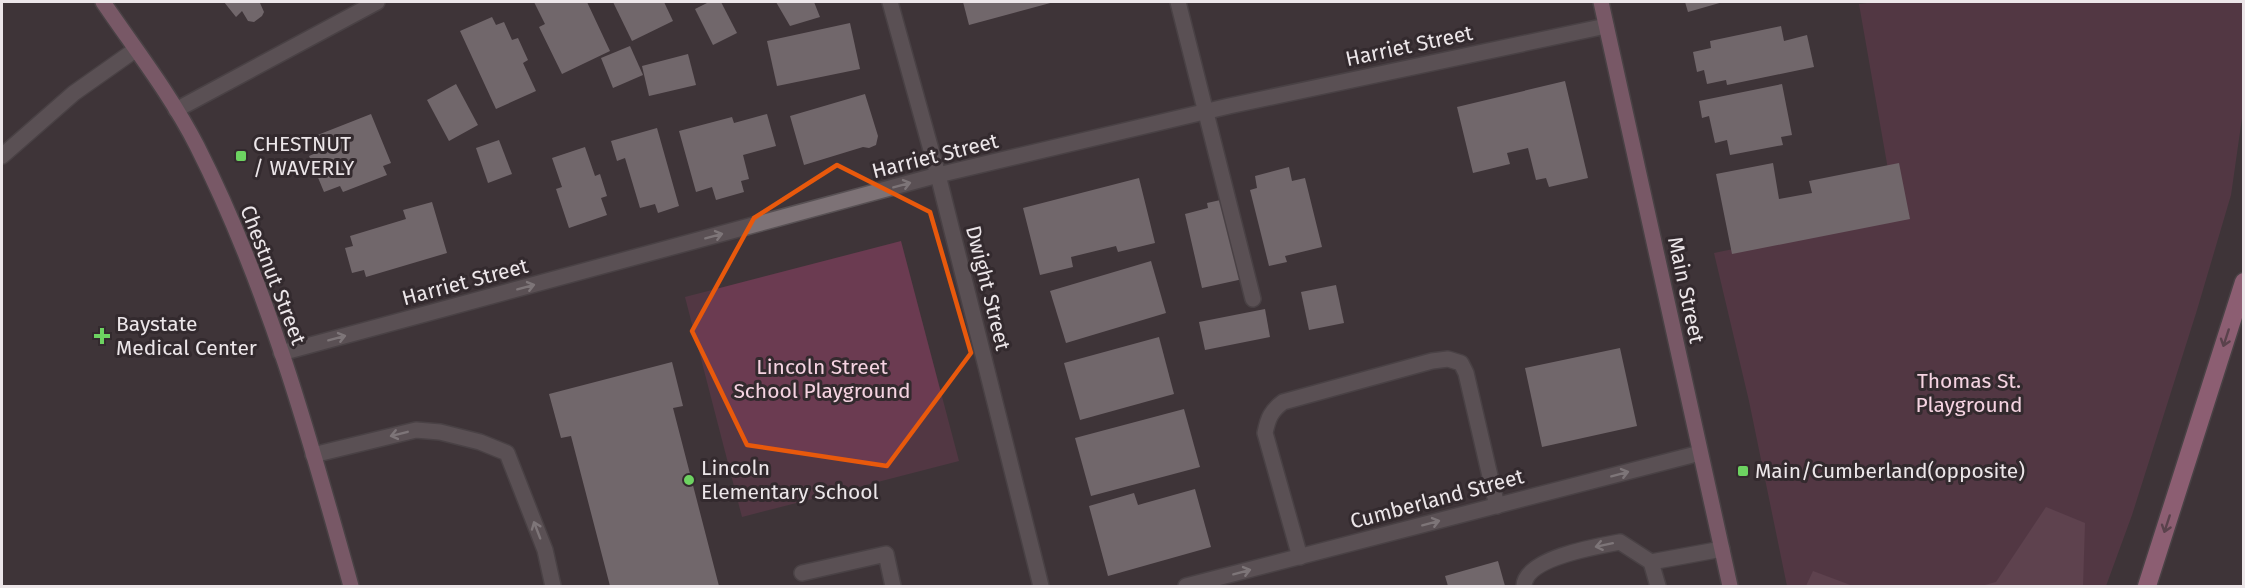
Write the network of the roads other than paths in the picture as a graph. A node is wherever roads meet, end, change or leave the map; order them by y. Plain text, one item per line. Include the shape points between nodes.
1 (103, 2) edge
2 (377, 2) edge
3 (890, 2) edge
4 (1178, 2) edge
5 (1601, 2) edge
6 (1606, 26) junction
7 (135, 50) junction
8 (176, 110) junction
9 (1205, 112) junction
10 (2, 156) edge
11 (938, 175) junction
12 (2244, 282) edge
13 (1253, 299) dead end
14 (281, 353) junction
15 (1700, 453) junction
16 (313, 455) junction
17 (1497, 506) junction
18 (1722, 549) junction
19 (1300, 557) junction
20 (1651, 562) junction
21 (802, 573) dead end
22 (351, 586) edge
23 (553, 586) edge
24 (893, 586) edge
25 (1041, 586) edge
26 (1185, 586) edge
27 (1524, 586) edge
28 (1658, 586) edge
29 (1730, 586) edge
30 (2147, 586) edge

1 - 7 main road, Chestnut Street
2 - 8 street
3 - 11 street, Dwight Street
4 - 9 street
5 - 6 main road, Main Street
6 - 9 street, Harriet Street
6 - 15 main road, Main Street
7 - 8 main road, Chestnut Street
7 - 10 street via 74,93
8 - 14 main road, Chestnut Street via 223,202
9 - 11 street, Harriet Street
9 - 13 street
14 -> 11 street, Harriet Street
11 - 25 street, Dwight Street
12 -> 30 highway
14 - 16 main road, Chestnut Street
17 -> 15 street, Cumberland Street
15 - 18 main road, Main Street
16 - 22 main road, Chestnut Street
23 -> 16 street via 545,550 507,453 480,442 416,429
19 -> 17 street, Cumberland Street
17 - 19 street via 1466,373 1461,363 1448,359 1432,361 1283,402 1272,410 1265,433
18 - 20 street
18 - 29 main road, Main Street
26 -> 19 street, Cumberland Street
20 -> 27 street via 1620,542 1569,553 1534,569
20 - 28 street
21 - 24 street via 886,554

